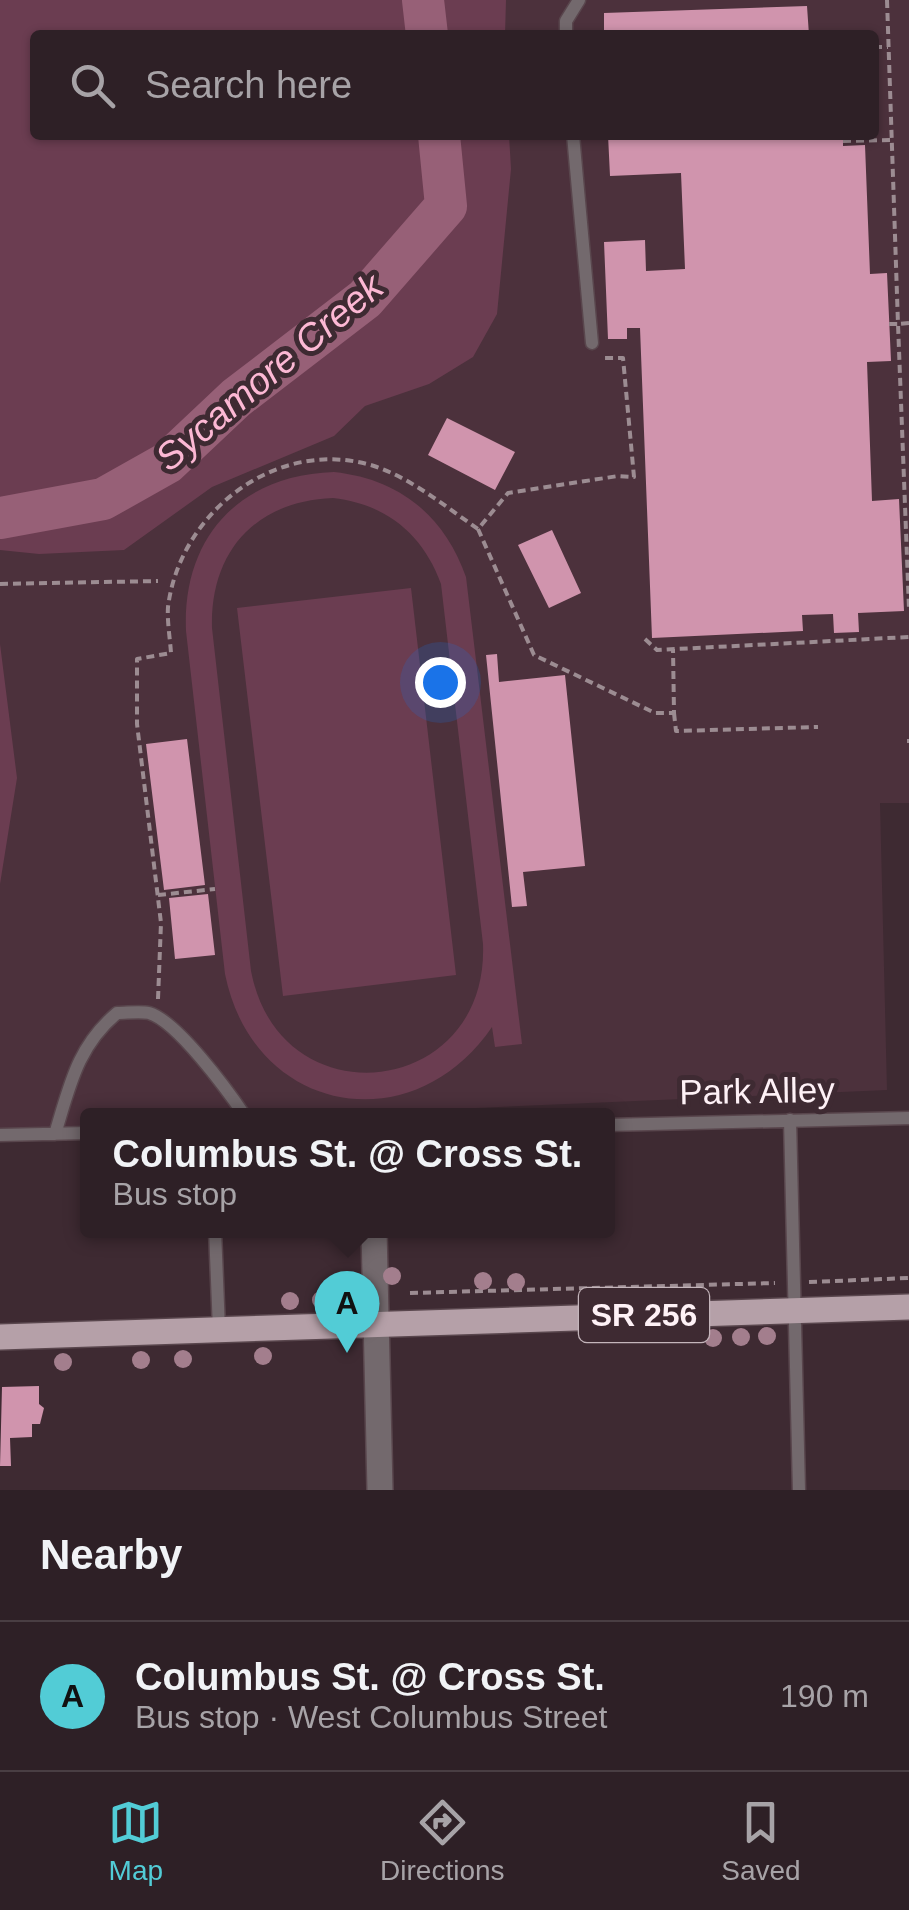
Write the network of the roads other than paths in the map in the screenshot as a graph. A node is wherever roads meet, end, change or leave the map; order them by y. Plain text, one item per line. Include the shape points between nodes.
1 (579, 0) edge
2 (566, 30) edge
3 (573, 140) edge
4 (592, 342) road end
5 (240, 1108) edge
6 (909, 1118) edge
7 (790, 1120) junction
8 (615, 1125) edge
9 (80, 1133) edge
10 (55, 1134) junction
11 (0, 1136) edge
12 (216, 1238) edge
13 (374, 1238) edge
14 (909, 1307) edge
15 (794, 1311) junction
16 (378, 1324) junction
17 (219, 1330) junction
18 (0, 1338) edge
19 (380, 1490) edge
20 (799, 1490) edge

1 - 2 lane
3 - 4 lane
5 - 10 lane via 218,1075 157,1018 117,1013 94,1033
6 - 7 lane, Park Alley
7 - 8 lane, Park Alley
7 - 15 lane
9 - 10 lane
10 - 11 lane
12 - 17 lane
13 - 16 street
14 - 15 main road, SR 256
15 - 16 main road, SR 256
15 - 20 lane
16 - 17 main road, SR 256
16 - 19 street
17 - 18 main road, SR 256

